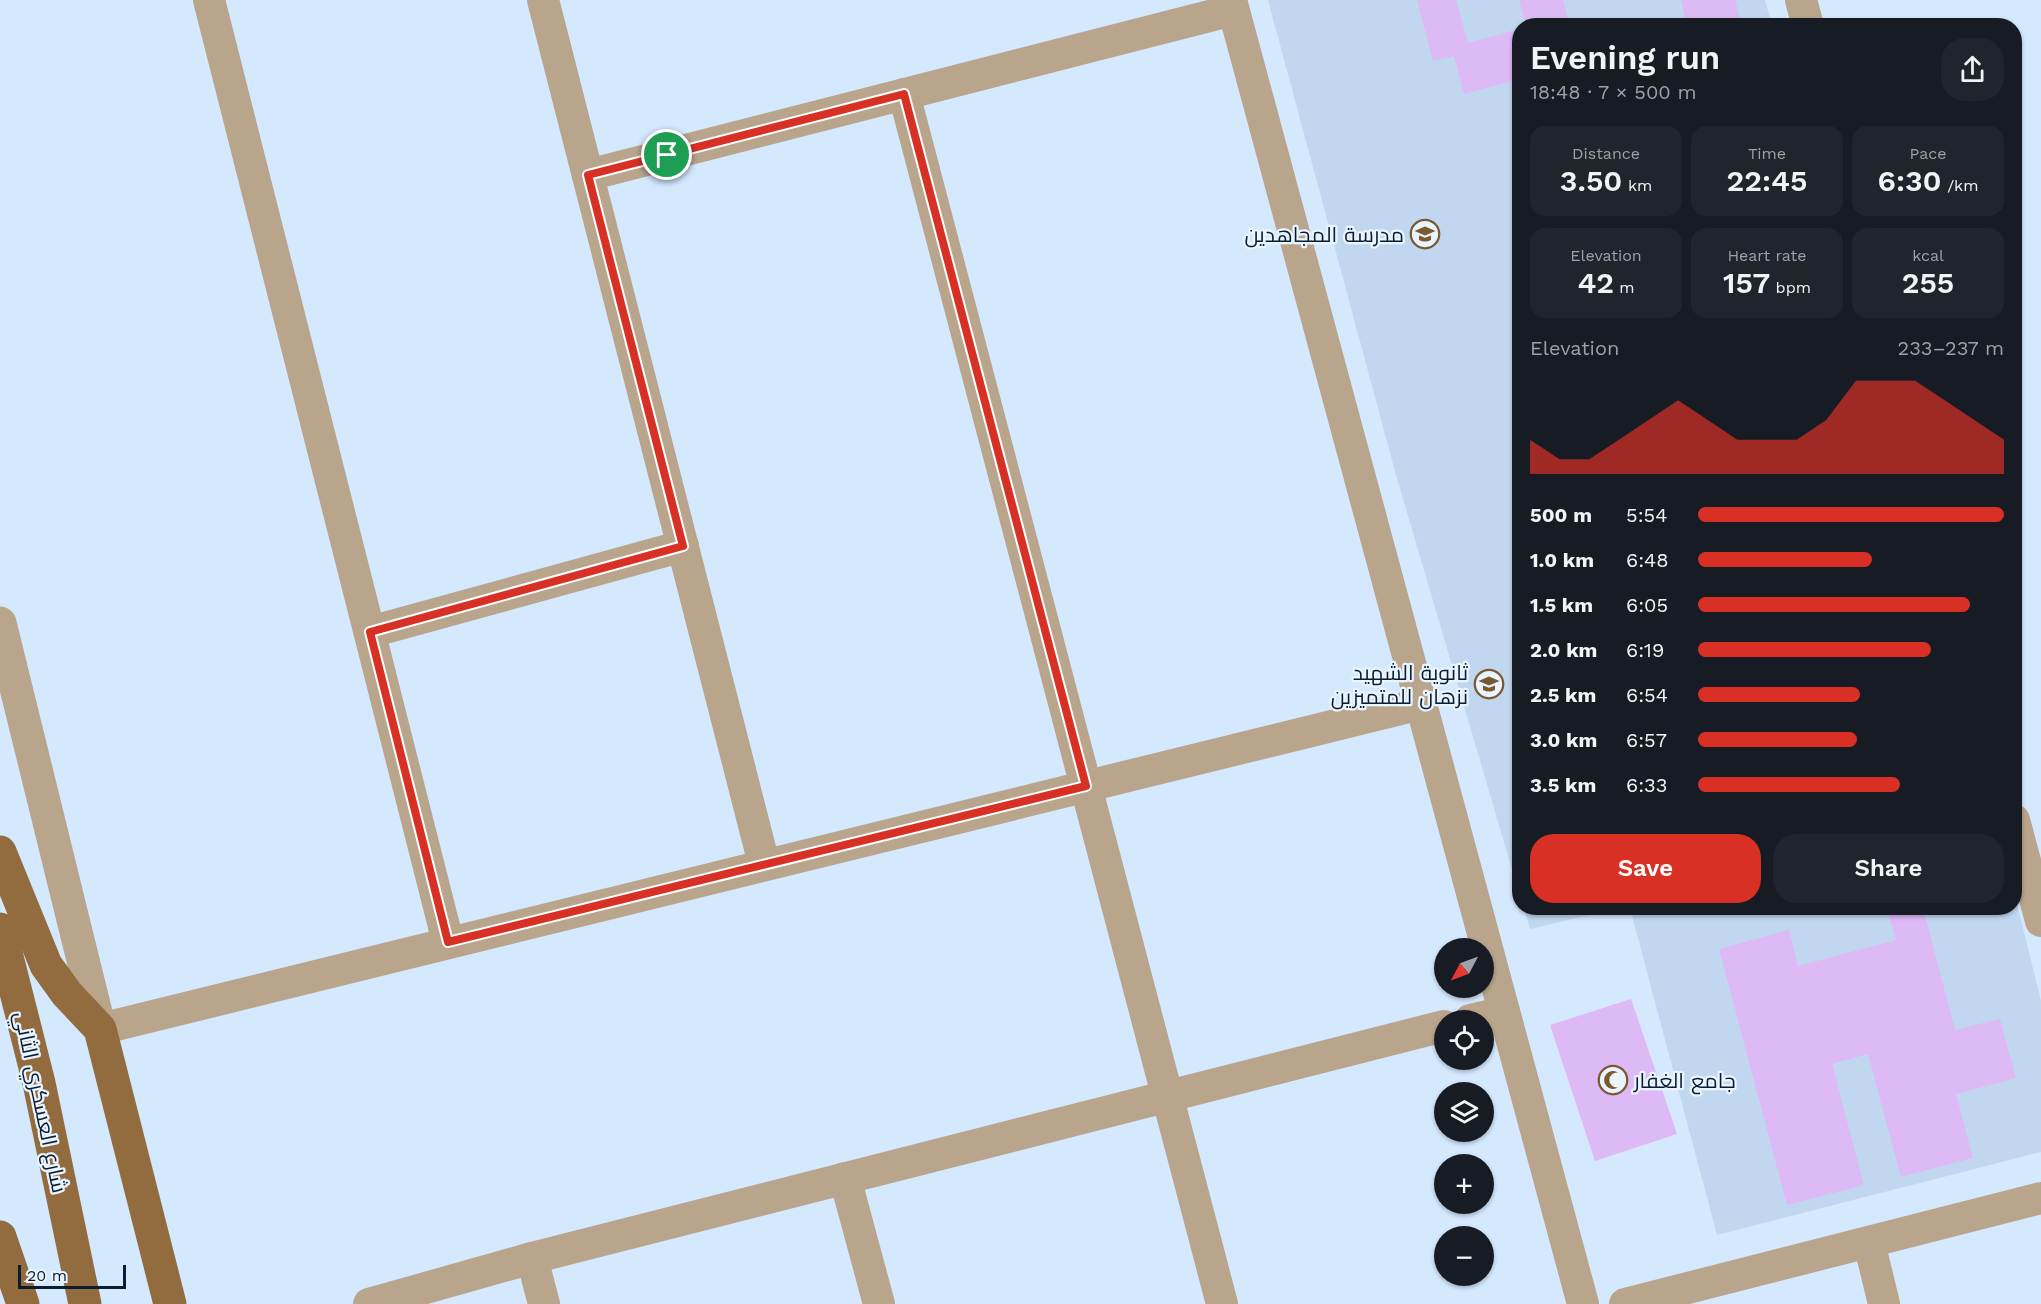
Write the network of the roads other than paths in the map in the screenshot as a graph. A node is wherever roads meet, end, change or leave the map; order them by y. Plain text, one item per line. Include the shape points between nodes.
1 (209, 0) edge
2 (543, 0) edge
3 (1801, 0) edge
4 (1232, 5) edge
5 (1806, 18) edge
6 (904, 94) junction
7 (588, 175) junction
8 (683, 546) junction
9 (0, 623) edge
10 (370, 632) junction
11 (1421, 704) junction
12 (1086, 786) junction
13 (2022, 839) edge
14 (0, 852) edge
15 (764, 864) junction
16 (2035, 871) edge
17 (2041, 921) edge
18 (0, 929) edge
19 (448, 942) junction
20 (1504, 1011) junction
21 (1494, 1014) edge
22 (1434, 1028) edge
23 (100, 1029) junction
24 (1167, 1095) junction
25 (845, 1178) junction
26 (2041, 1198) edge
27 (0, 1237) edge
28 (1869, 1242) junction
29 (532, 1258) junction
30 (81, 1290) edge
31 (21, 1298) edge
32 (170, 1304) edge
33 (369, 1304) edge
34 (544, 1304) edge
35 (879, 1304) edge
36 (1222, 1304) edge
37 (1583, 1304) edge
38 (1625, 1304) edge
39 (1884, 1304) edge

1 - 10 street
2 - 7 street
3 - 5 street
4 - 6 street
4 - 11 street
6 - 7 street
6 - 12 street
7 - 8 street
8 - 10 street
8 - 15 street
9 - 23 street
10 - 19 street
11 - 12 street
11 - 20 street
12 - 15 street
12 - 24 street
13 - 16 street
14 - 23 main road via 46,965
15 - 19 street
16 - 17 street
18 - 30 main road, شارع العسكري الثاني via 39,1083
19 - 23 street
20 - 21 street
20 - 37 street
22 - 24 street
23 - 32 main road
24 - 25 street
24 - 36 street
25 - 29 street
25 - 35 street
26 - 28 street
27 - 31 main road
28 - 38 street
28 - 39 street
29 - 33 street
29 - 34 street

